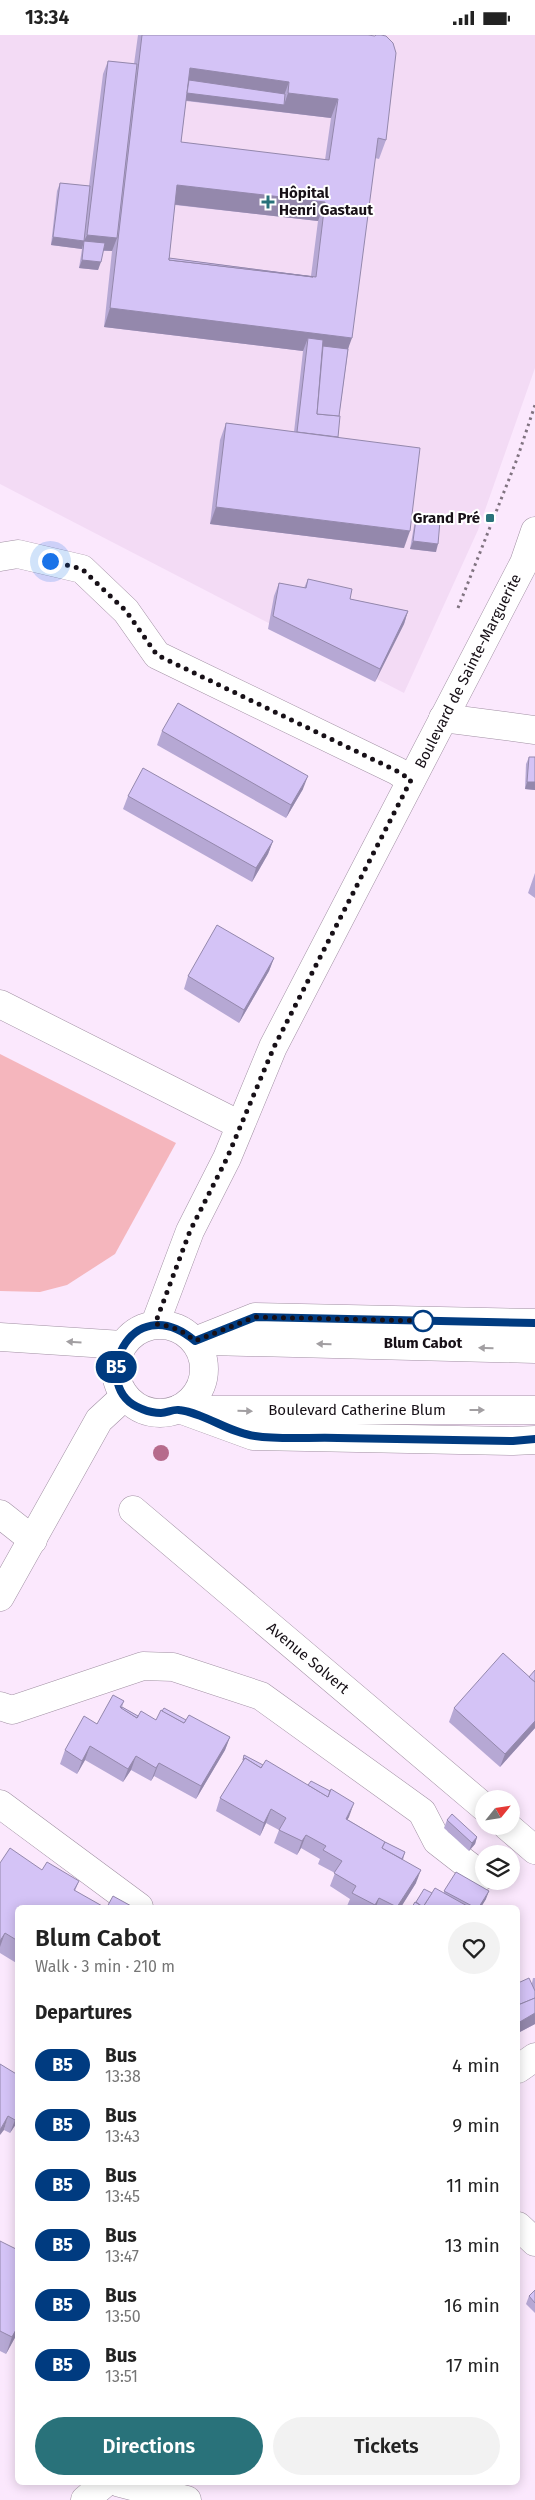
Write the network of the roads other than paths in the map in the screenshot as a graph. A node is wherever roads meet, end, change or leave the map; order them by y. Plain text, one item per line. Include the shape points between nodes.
1 (535, 531) edge
2 (0, 557) edge
3 (443, 718) junction
4 (535, 730) edge
5 (411, 780) junction
6 (0, 1005) edge
7 (240, 1125) junction
8 (535, 1323) edge
9 (155, 1324) junction
10 (0, 1337) edge
11 (195, 1341) junction
12 (122, 1345) junction
13 (535, 1349) edge
14 (125, 1396) junction
15 (178, 1409) junction
16 (535, 1410) edge
17 (535, 1439) edge
18 (133, 1510) dead end
19 (0, 1514) edge
20 (33, 1540) junction
21 (0, 1597) edge
22 (0, 1705) edge
23 (475, 1799) edge
24 (0, 1804) edge
25 (518, 1835) edge
26 (535, 1850) edge
27 (475, 1870) edge
28 (136, 1905) edge
29 (535, 2057) edge
30 (520, 2068) edge
31 (520, 2228) edge
32 (535, 2242) edge
33 (103, 2485) edge
34 (128, 2485) edge
35 (85, 2500) edge
36 (187, 2500) edge

1 - 3 street, Boulevard de Sainte-Marguerite via 524,563
2 - 5 street via 18,554 82,569 126,611 157,655
3 - 4 street
3 - 5 street, Boulevard de Sainte-Marguerite
5 - 7 street, Boulevard de Sainte-Marguerite via 274,1047
6 - 7 street
7 - 9 street, Boulevard de Sainte-Marguerite via 190,1231
8 - 11 street via 255,1317
9 - 11 street via 177,1328
9 - 12 street via 136,1331
12 -> 10 street
13 -> 11 street
11 - 15 street via 203,1359 204,1379 195,1397
12 - 14 street via 116,1365 117,1381
14 - 15 street via 140,1408 160,1413
14 - 20 street via 99,1420
15 -> 16 street, Boulevard Catherine Blum
15 - 17 street via 254,1436
18 - 23 street, Avenue Solvert
19 - 20 street
20 - 21 street
22 - 27 street via 12,1710 143,1666 173,1667 261,1696 422,1812 437,1841
24 - 28 street
25 - 26 street
29 - 30 street
31 - 32 street
33 - 35 street
34 - 36 street

